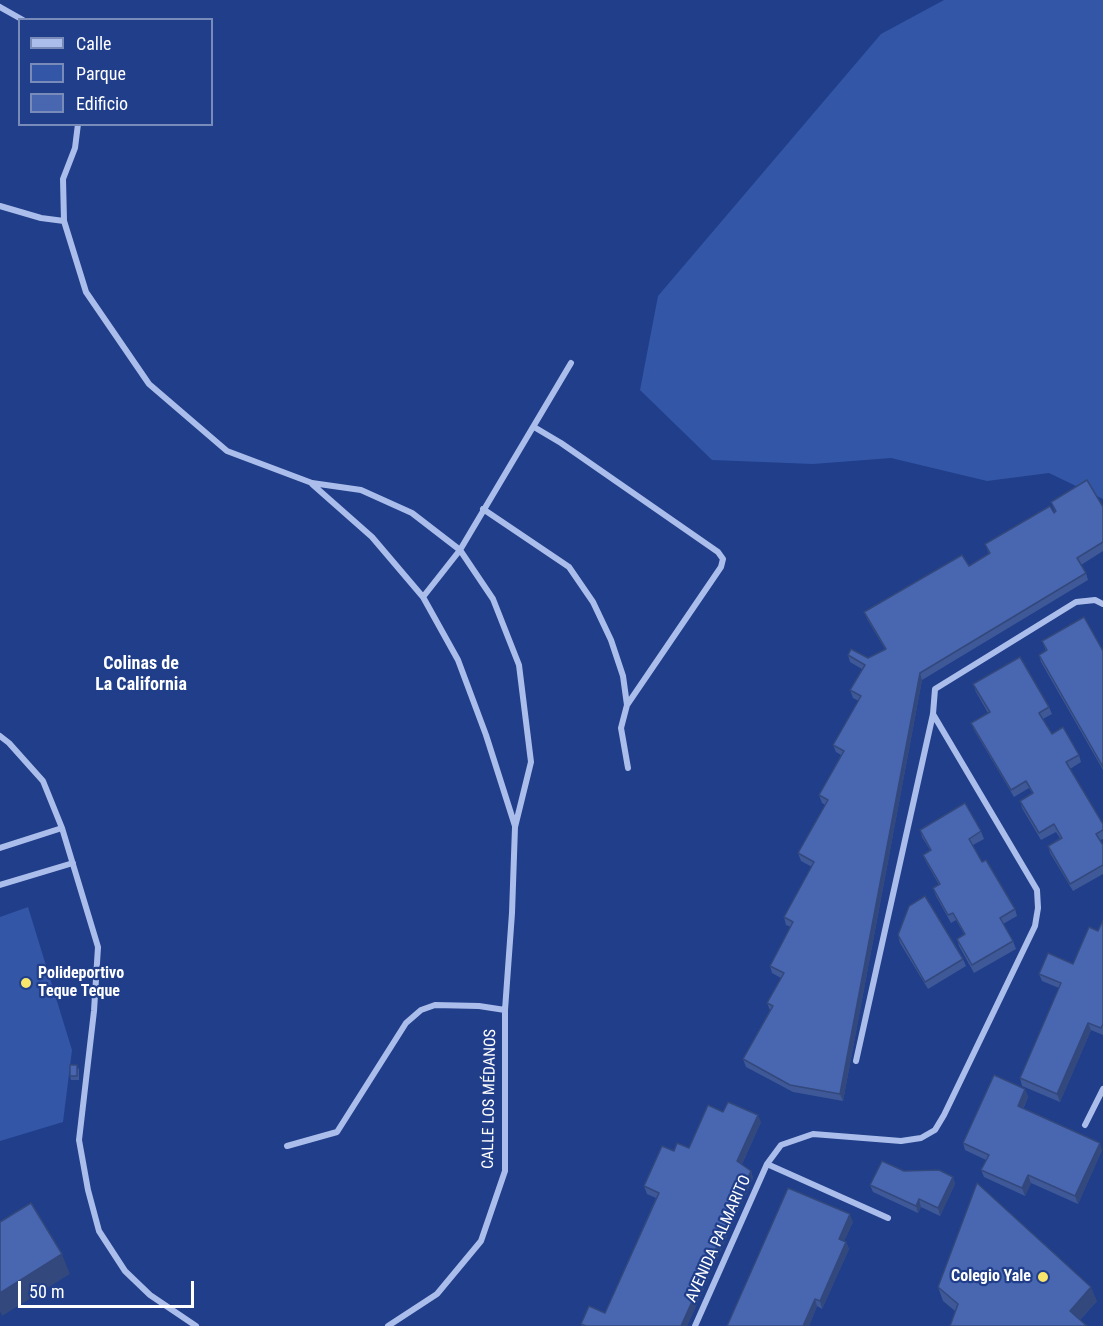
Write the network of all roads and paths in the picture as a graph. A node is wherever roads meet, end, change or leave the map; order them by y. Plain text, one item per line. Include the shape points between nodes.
1 (0, 7) edge
2 (19, 18) edge
3 (78, 126) edge
4 (0, 206) edge
5 (64, 221) junction
6 (571, 363) dead end
7 (534, 427) junction
8 (312, 483) junction
9 (483, 509) junction
10 (460, 550) junction
11 (423, 597) junction
12 (1103, 604) edge
13 (627, 705) junction
14 (933, 714) junction
15 (0, 736) edge
16 (628, 768) dead end
17 (515, 827) junction
18 (62, 828) junction
19 (0, 848) edge
20 (73, 863) junction
21 (0, 885) edge
22 (505, 1010) junction
23 (856, 1061) dead end
24 (1103, 1089) edge
25 (1085, 1125) dead end
26 (287, 1146) dead end
27 (767, 1164) junction
28 (888, 1218) dead end
29 (196, 1326) edge
30 (388, 1326) edge
31 (696, 1326) edge

1 - 2 street
3 - 5 street, CALLE LOS MÉDANOS via 75,148 63,179
4 - 5 street
5 - 8 street, CALLE LOS MÉDANOS via 86,292 149,384 227,451
6 - 7 street
7 - 9 street
7 - 13 street via 723,559
8 - 10 street, CALLE LOS MÉDANOS via 361,490 412,513
8 - 11 street, CALLE LOS MÉDANOS via 372,537
9 - 10 street
9 - 13 street via 569,567 593,602 611,640 623,676
10 - 11 street
10 - 17 street, CALLE LOS MÉDANOS via 493,599 519,665 531,762
11 - 17 street, CALLE LOS MÉDANOS via 458,660
12 - 14 street via 1095,600 1076,602 965,669 935,689
13 - 16 street via 621,728
14 - 23 street
14 - 27 street, AVENIDA PALMARITO via 1037,890 1035,926 935,1130 921,1138 901,1141 813,1134 781,1145
15 - 18 street via 43,782
17 - 22 street, CALLE LOS MÉDANOS
18 - 19 street
18 - 20 street
20 - 21 street
20 - 29 street via 98,947 79,1140 88,1190 99,1231 125,1271 150,1295
22 - 26 street via 435,1005 420,1010 406,1023 337,1132
22 - 30 street, CALLE LOS MÉDANOS via 505,1171 481,1241 437,1294
24 - 25 street
27 - 28 street
27 - 31 street, AVENIDA PALMARITO

